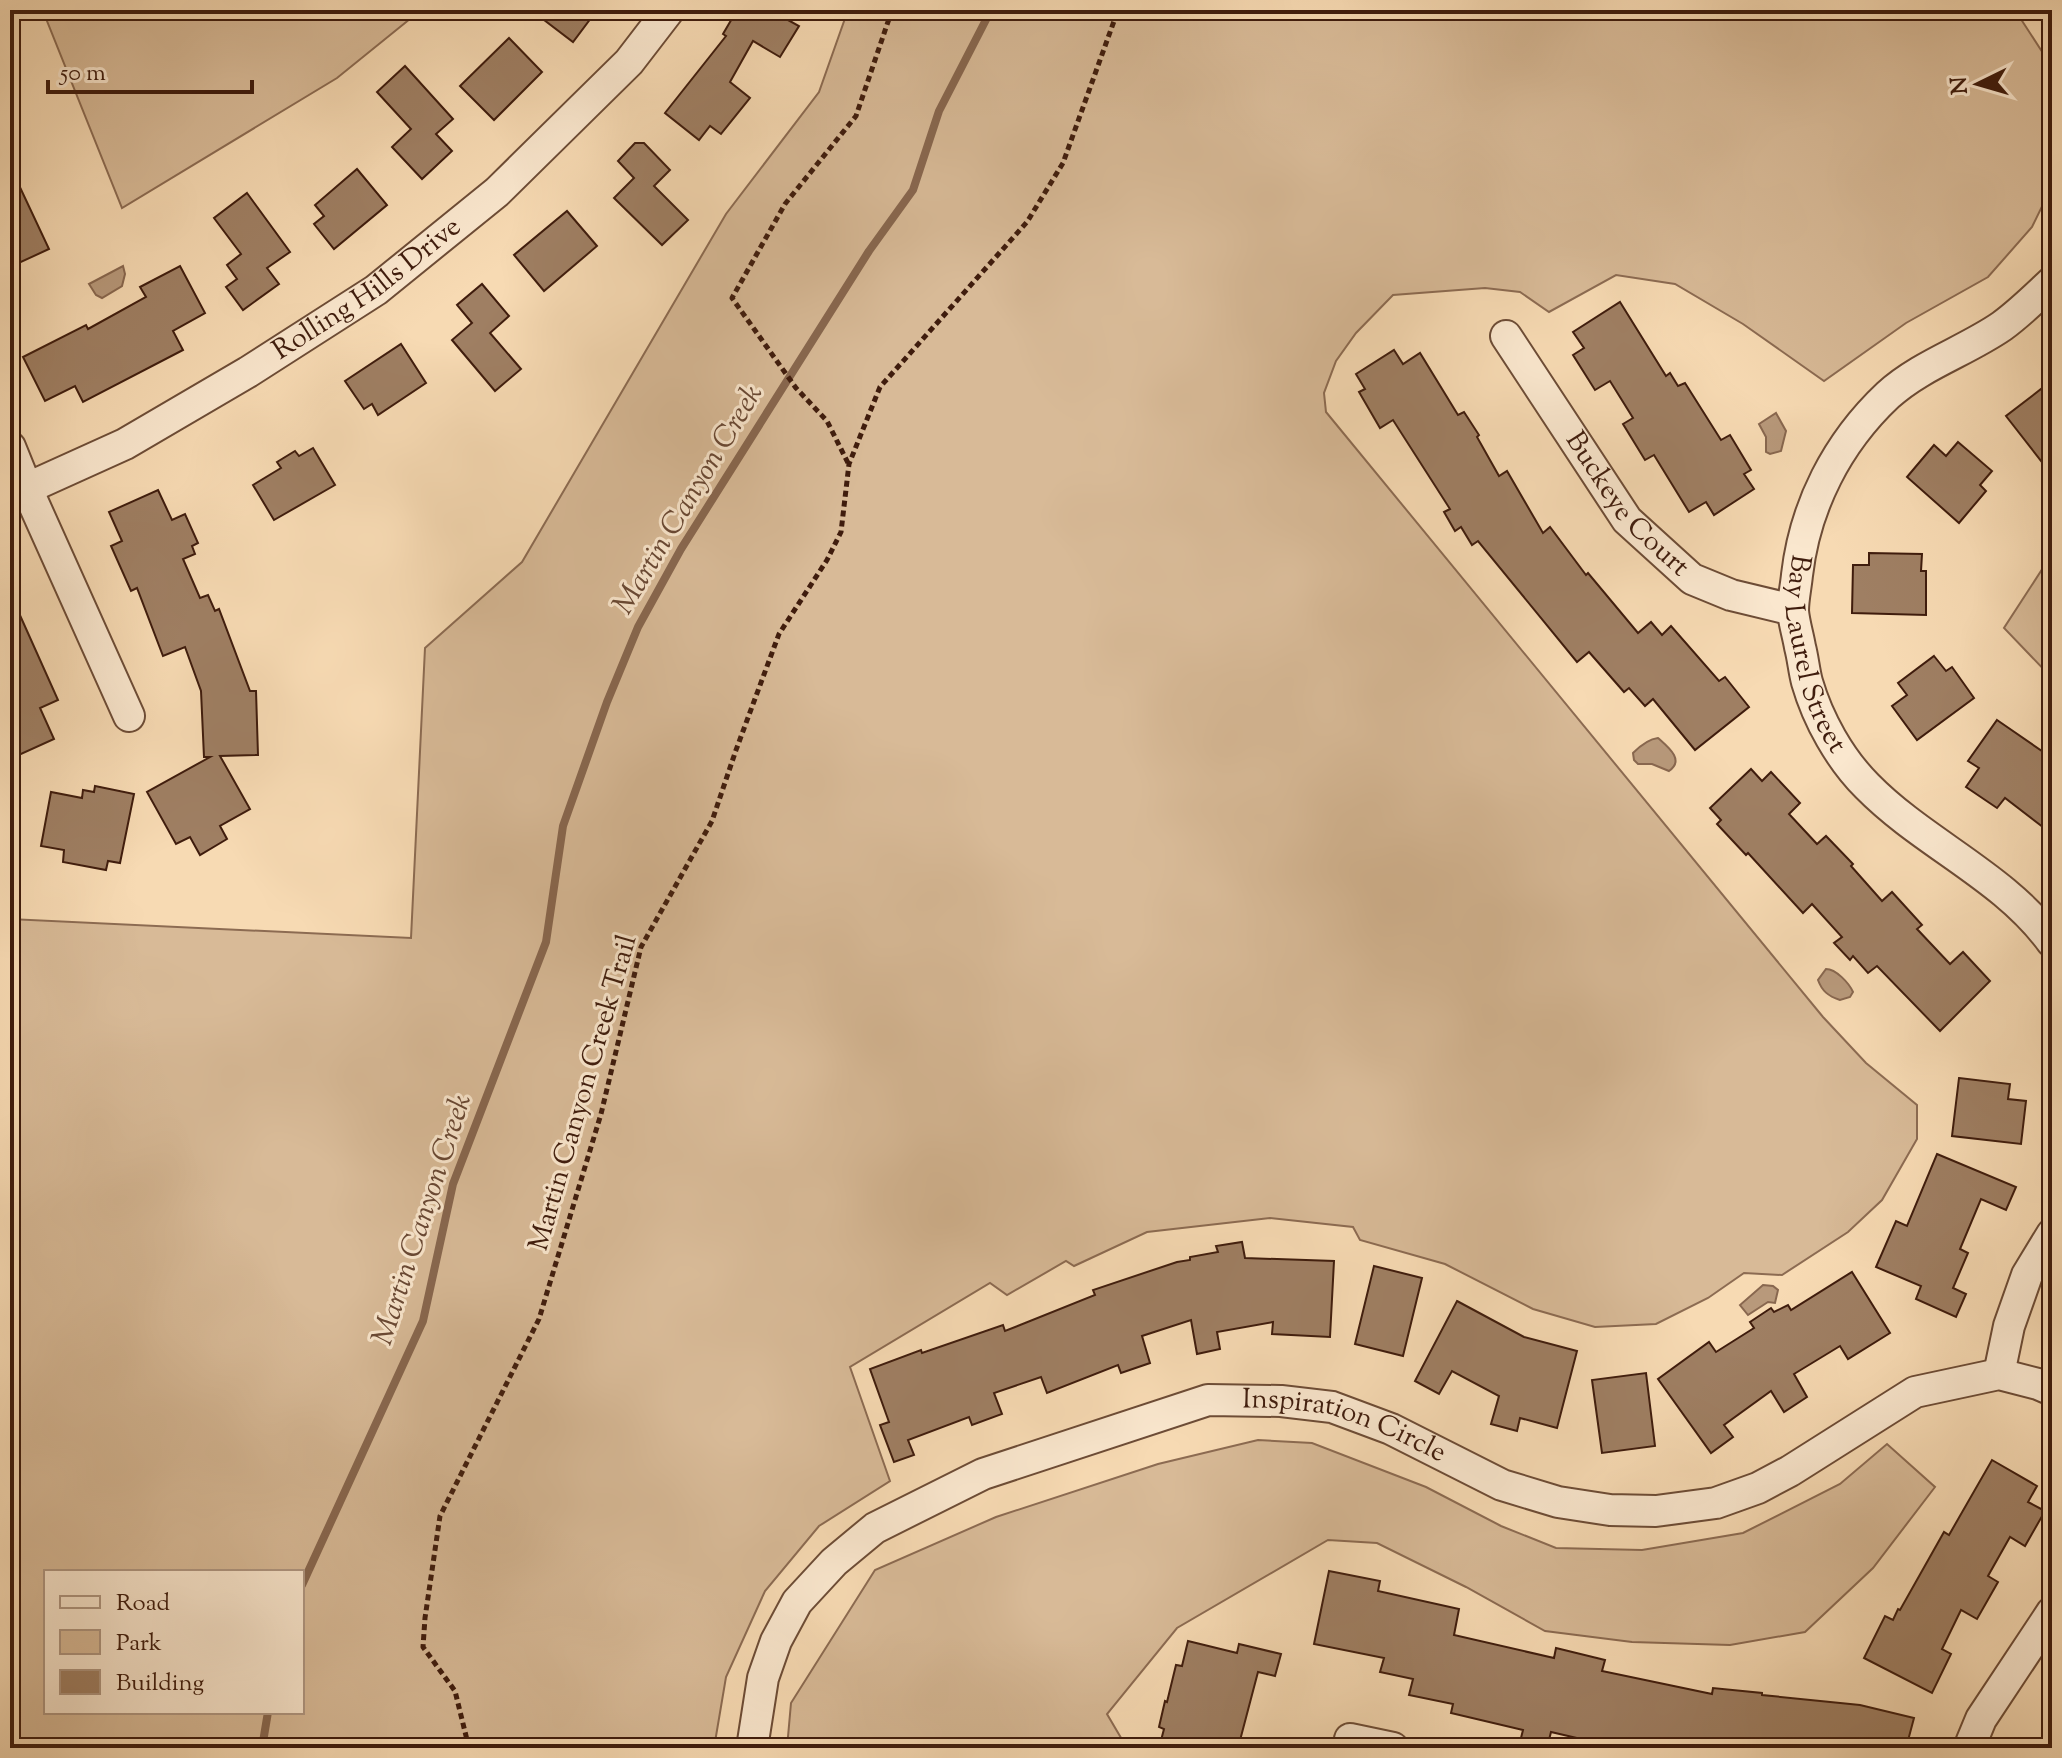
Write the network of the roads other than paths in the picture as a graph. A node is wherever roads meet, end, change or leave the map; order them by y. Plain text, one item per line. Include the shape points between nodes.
1 (669, 10) edge
2 (2052, 282) edge
3 (1506, 336) dead end
4 (10, 447) edge
5 (18, 493) edge
6 (1793, 610) junction
7 (129, 716) dead end
8 (2052, 942) edge
9 (2052, 1234) edge
10 (1999, 1374) junction
11 (2052, 1390) edge
12 (2052, 1612) edge
13 (1350, 1739) dead end
14 (752, 1748) edge
15 (1393, 1748) edge
16 (1969, 1748) edge

1 - 5 street, Rolling Hills Drive via 629,62 497,192 376,290 125,444
2 - 6 street, Bay Laurel Street via 2000,327 1890,394 1859,426 1825,477 1809,515
3 - 6 street, Buckeye Court via 1627,520 1692,579
4 - 5 street
5 - 7 street
6 - 8 street, Bay Laurel Street via 1808,683 1841,753 1889,806 2018,905
9 - 10 street via 2027,1275
10 - 11 street, Inspiration Circle
10 - 14 street, Inspiration Circle via 1915,1392 1758,1488 1716,1503 1656,1511 1558,1502 1502,1485 1391,1429 1332,1407 1208,1400 983,1474 875,1528 797,1602 763,1678
12 - 16 street via 1981,1719
13 - 15 street

